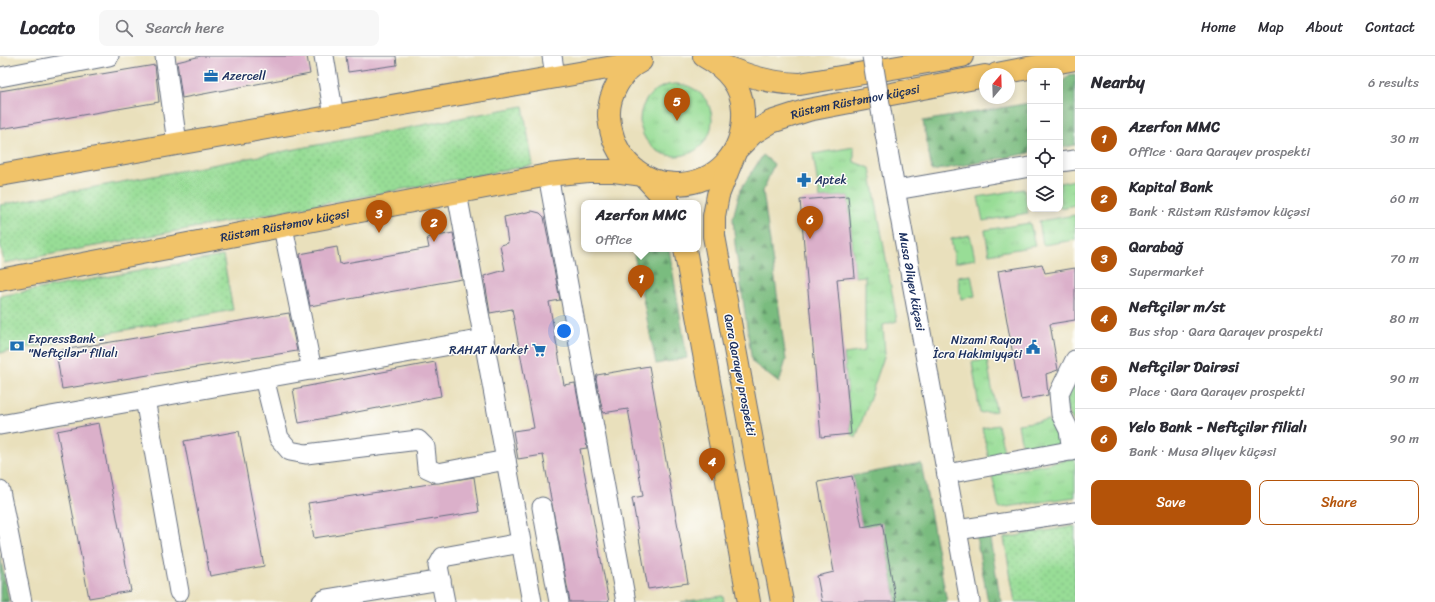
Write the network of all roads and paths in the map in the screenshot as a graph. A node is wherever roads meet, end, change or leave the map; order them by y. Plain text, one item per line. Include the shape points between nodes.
1 (109, 56) edge
2 (165, 56) edge
3 (324, 56) edge
4 (872, 56) edge
5 (962, 56) edge
6 (642, 58) edge
7 (711, 58) edge
8 (1075, 59) edge
9 (553, 66) edge
10 (1015, 71) edge
11 (0, 77) edge
12 (979, 77) edge
13 (334, 116) junction
14 (177, 143) junction
15 (736, 150) junction
16 (1075, 160) edge
17 (1063, 162) edge
18 (1027, 168) edge
19 (0, 175) edge
20 (548, 175) junction
21 (642, 175) junction
22 (896, 190) junction
23 (457, 193) junction
24 (667, 200) edge
25 (283, 227) junction
26 (686, 252) edge
27 (0, 280) edge
28 (484, 339) junction
29 (1075, 360) edge
30 (312, 370) junction
31 (264, 378) junction
32 (145, 399) junction
33 (0, 425) edge
34 (1074, 450) edge
35 (506, 460) junction
36 (947, 474) junction
37 (0, 491) edge
38 (542, 507) dead end
39 (1075, 512) edge
40 (957, 530) junction
41 (521, 543) junction
42 (441, 580) junction
43 (179, 592) dead end
44 (22, 602) edge
45 (322, 602) edge
46 (445, 602) edge
47 (532, 602) edge
48 (560, 602) edge
49 (626, 602) edge
50 (749, 602) edge
51 (782, 602) edge
52 (970, 602) edge

1 - 11 street
2 - 14 street
3 - 13 street
4 - 22 street, Musa Əliyev küçəsi, bridge
5 - 7 main road, Rüstəm Rüstəmov küçəsi via 800,84 776,83 749,77
6 - 9 main road
6 - 21 main road via 622,77 613,94 609,112 610,131 617,148 628,164
7 - 15 main road, Qara Qarayev prospekti via 734,81 743,103 744,127
8 - 10 main road
9 - 13 main road
12 - 15 main road, Rüstəm Rüstəmov küçəsi via 791,114 753,133
13 - 14 main road
14 - 19 main road
15 - 21 main road via 722,167 704,179 684,184 662,183
15 - 51 main road, Qara Qarayev prospekti via 718,195 714,236
16 - 17 street
18 - 22 street
20 - 21 main road, Rüstəm Rüstəmov küçəsi via 588,171
20 - 23 main road, Rüstəm Rüstəmov küçəsi
20 - 49 street
21 - 24 main road
22 - 36 street, Musa Əliyev küçəsi
23 - 25 main road, Rüstəm Rüstəmov küçəsi
23 - 28 street
25 - 27 main road, Rüstəm Rüstəmov küçəsi
25 - 30 street
26 - 50 main road
28 - 30 street
28 - 35 street
29 - 34 street via 1059,393 1061,414 1069,430
30 - 31 street
31 - 32 street
31 - 35 street via 279,438 290,451 306,454 418,440 425,447 427,468 438,473
32 - 33 street
32 - 43 street
34 - 36 street
35 - 41 street
36 - 40 street, Musa Əliyev küçəsi
37 - 44 street
38 - 48 street
39 - 40 street
40 - 52 street, Musa Əliyev küçəsi
41 - 42 street via 443,557 438,566
41 - 47 street
42 - 45 street via 326,599
42 - 46 street

